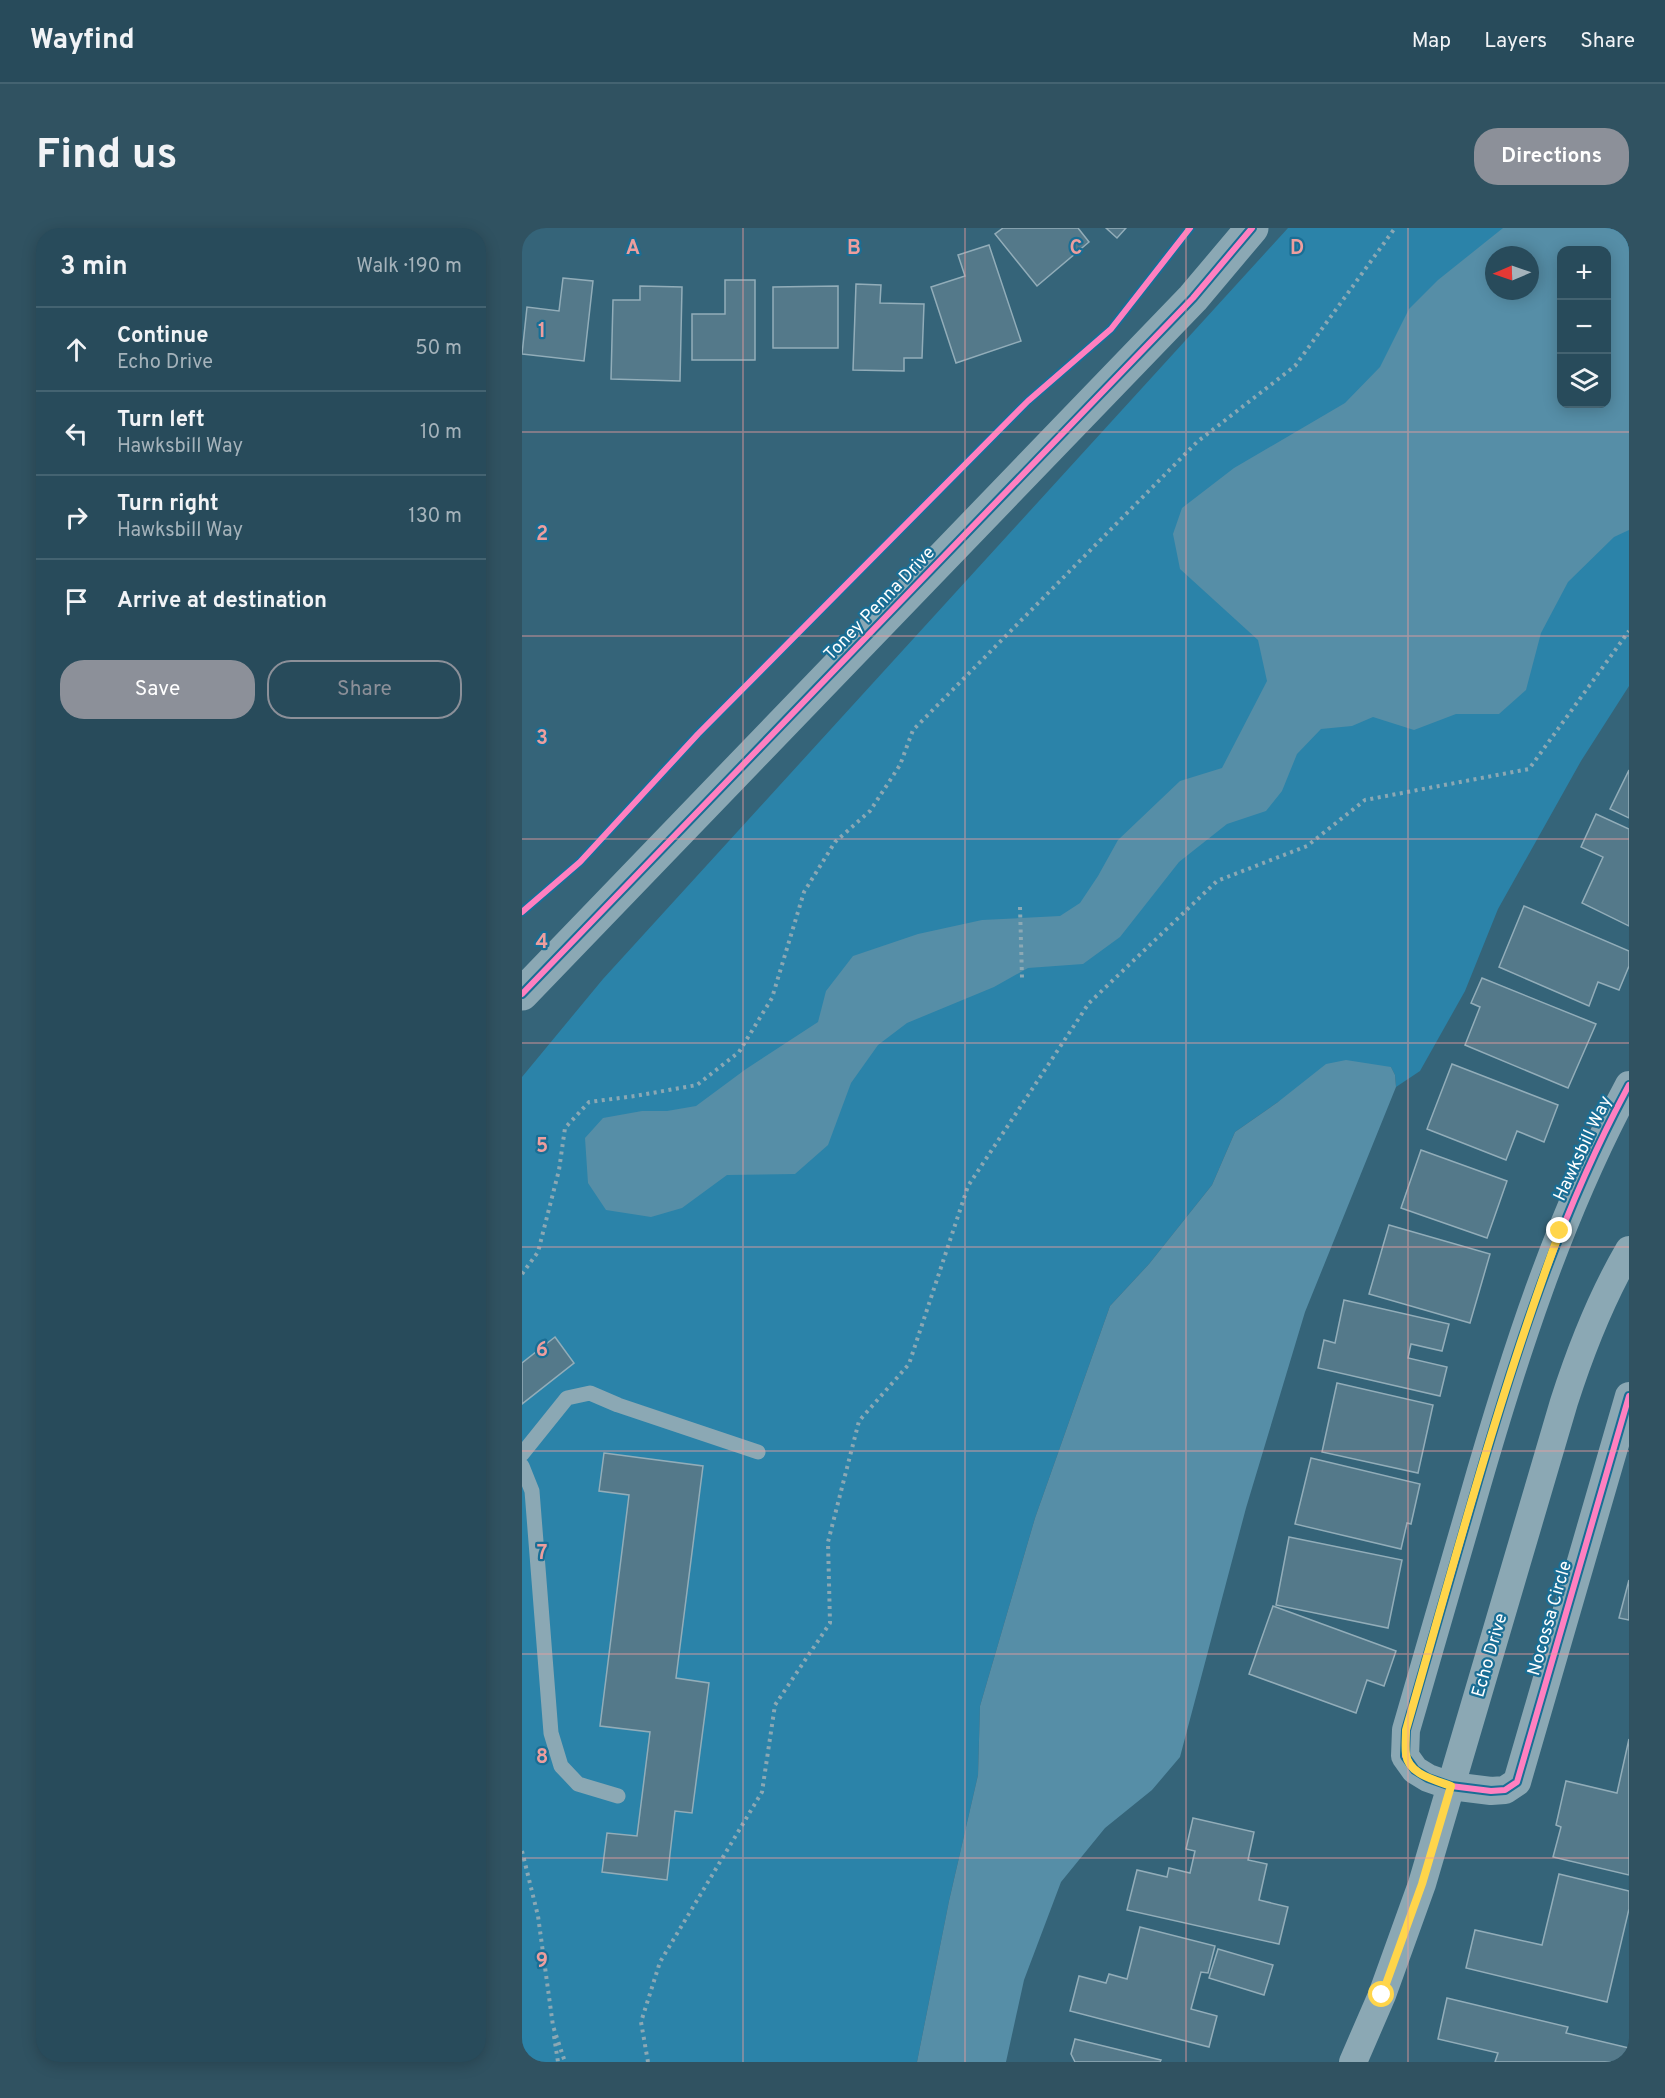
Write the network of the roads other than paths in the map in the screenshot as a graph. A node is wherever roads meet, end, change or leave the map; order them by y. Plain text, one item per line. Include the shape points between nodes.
1 (1252, 228) edge
2 (522, 994) edge
3 (1629, 1085) edge
4 (1629, 1250) edge
5 (1629, 1396) edge
6 (758, 1452) dead end
7 (522, 1454) edge
8 (522, 1466) edge
9 (1451, 1786) junction
10 (618, 1796) dead end
11 (1353, 2062) edge

1 - 2 street, Toney Penna Drive via 1193,298
3 - 9 street, Hawksbill Way via 1560,1231 1531,1307 1406,1730 1406,1756 1415,1770
4 - 9 street, Echo Drive via 1583,1346 1564,1402
5 - 9 street, Nocossa Circle via 1517,1782 1504,1790 1491,1791
6 - 7 lane via 590,1393 567,1398
8 - 10 lane via 532,1491 551,1733 561,1766 578,1784
9 - 11 street, Echo Drive via 1422,1884

